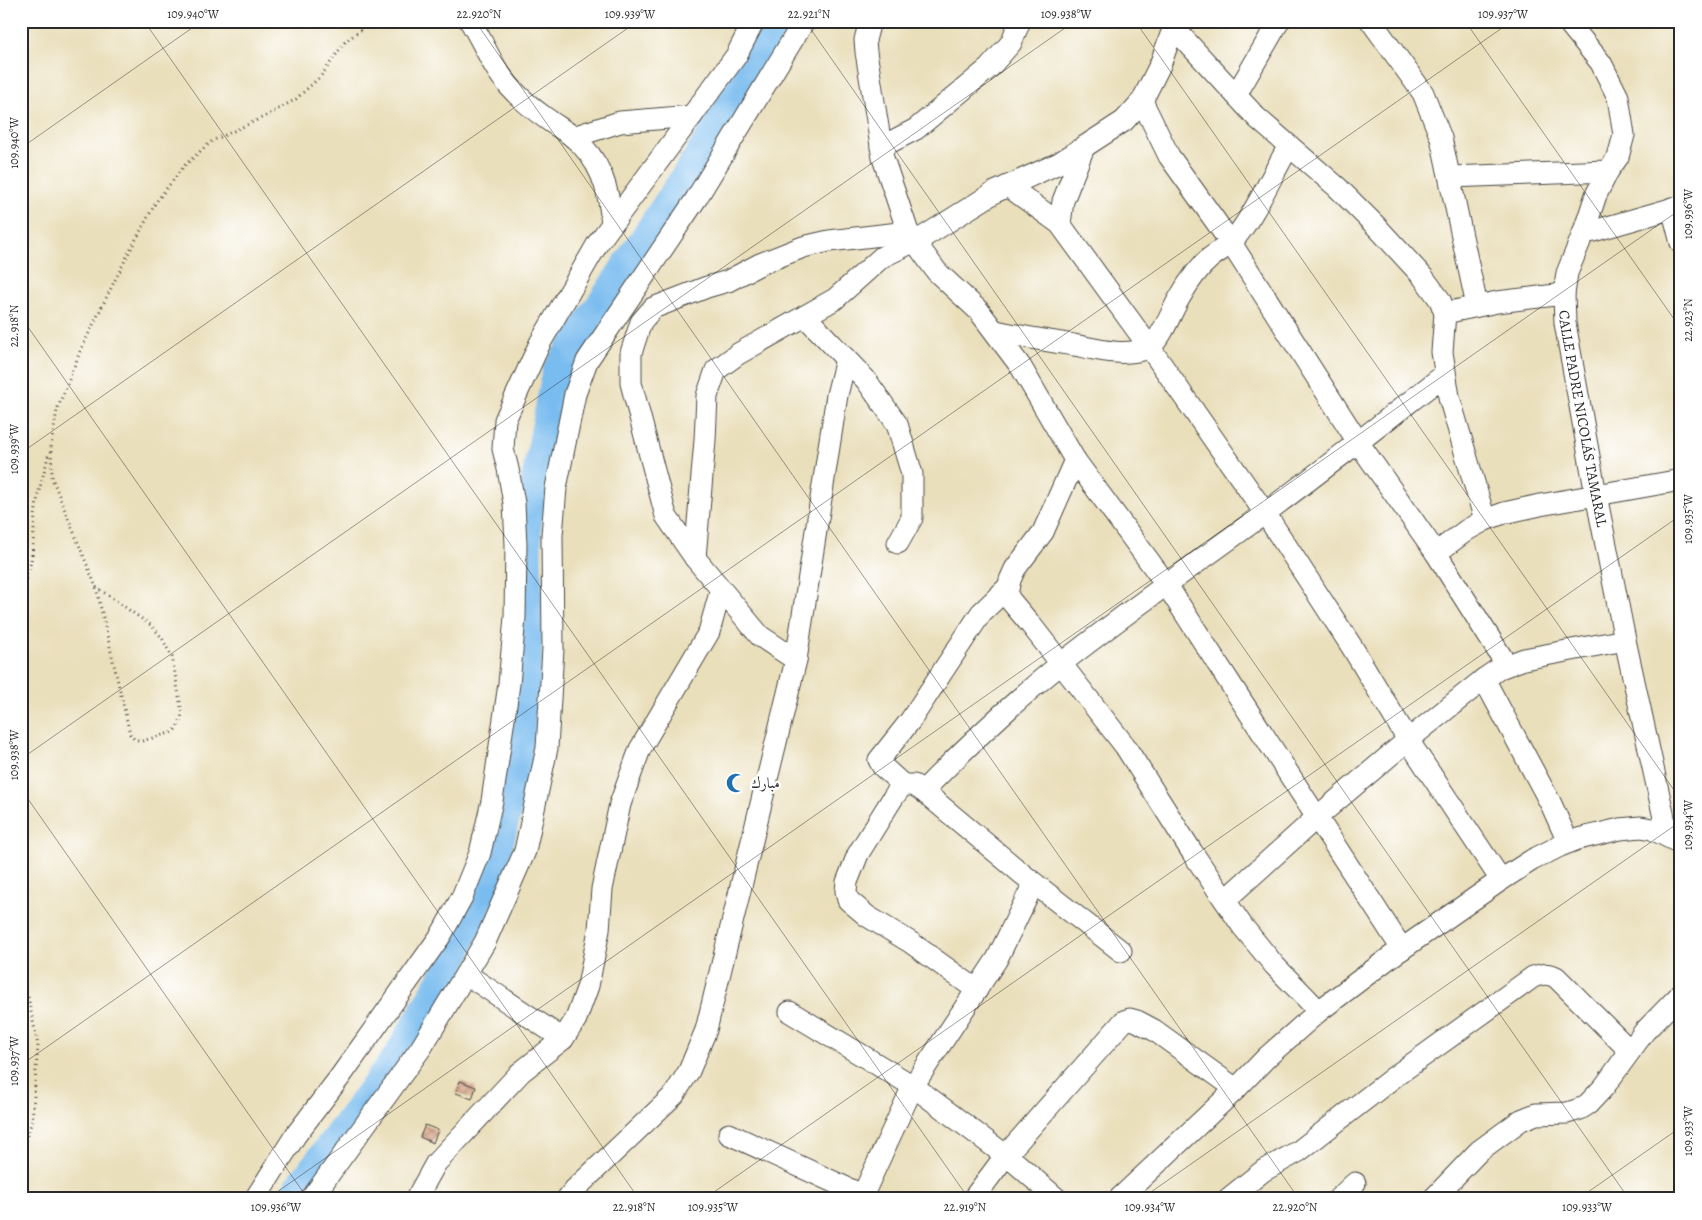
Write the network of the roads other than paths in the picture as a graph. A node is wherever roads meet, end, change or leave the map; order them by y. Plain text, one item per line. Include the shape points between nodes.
1 (470, 21) edge
2 (754, 21) edge
3 (804, 21) edge
4 (870, 21) edge
5 (1020, 21) edge
6 (1279, 21) edge
7 (1372, 21) edge
8 (1567, 21) edge
9 (1175, 24) edge
10 (1236, 95) junction
11 (1142, 102) junction
12 (692, 116) junction
13 (572, 136) junction
14 (1084, 146) junction
15 (1289, 146) junction
16 (882, 147) junction
17 (1608, 171) junction
18 (1450, 177) junction
19 (1008, 186) junction
20 (1676, 207) edge
21 (612, 224) junction
22 (1060, 224) junction
23 (1583, 234) junction
24 (912, 237) junction
25 (1681, 242) edge
26 (1231, 243) junction
27 (1564, 294) junction
28 (1477, 306) junction
29 (1445, 313) junction
30 (805, 316) junction
31 (996, 331) junction
32 (1150, 348) junction
33 (846, 359) junction
34 (1444, 375) junction
35 (1358, 442) junction
36 (1075, 460) junction
37 (1681, 480) edge
38 (1596, 494) junction
39 (1265, 513) junction
40 (1485, 520) junction
41 (898, 543) dead end
42 (1436, 553) junction
43 (695, 558) junction
44 (1166, 584) junction
45 (1008, 588) junction
46 (721, 590) junction
47 (1625, 640) junction
48 (796, 660) junction
49 (1061, 664) junction
50 (1506, 664) junction
51 (1484, 679) junction
52 (1408, 740) junction
53 (913, 788) junction
54 (1316, 818) junction
55 (1674, 840) edge
56 (1568, 842) junction
57 (1501, 880) junction
58 (1034, 883) junction
59 (1225, 900) junction
60 (1402, 949) junction
61 (1121, 951) dead end
62 (466, 974) junction
63 (976, 990) junction
64 (1681, 994) edge
65 (1319, 1011) junction
66 (790, 1012) dead end
67 (562, 1039) junction
68 (1630, 1051) junction
69 (913, 1086) junction
70 (1236, 1089) junction
71 (729, 1134) dead end
72 (1006, 1155) junction
73 (1355, 1183) dead end
74 (1441, 1196) edge
75 (862, 1197) edge
76 (255, 1199) edge
77 (312, 1199) edge
78 (416, 1199) edge
79 (567, 1199) edge
80 (973, 1199) edge
81 (1057, 1199) edge
82 (1119, 1199) edge
83 (1228, 1199) edge
84 (1338, 1199) edge

1 - 13 street via 491,61 510,87 545,118
2 - 12 street via 736,56
3 - 62 street via 696,199 588,361 575,394 556,488 552,535 554,649 547,748 525,851 486,942
4 - 16 street via 865,40 866,52
5 - 16 street via 1011,43 989,68 916,129
6 - 10 street
7 - 18 street via 1423,93 1442,138
8 - 17 street, CALLE PADRE NICOLÁS TAMARAL via 1601,64 1618,97 1624,136 1618,157
9 - 10 street
9 - 11 street
10 - 15 street
11 - 14 street via 1124,121
11 - 26 street via 1169,156
12 - 13 street via 620,122
12 - 21 street
13 - 21 street via 592,157 603,177 610,200
14 - 19 street via 1059,163
14 - 22 street via 1063,201
15 - 26 street via 1254,210
15 - 29 street via 1377,227 1423,277 1440,300
16 - 24 street via 883,158
17 - 18 street
17 - 23 street, CALLE PADRE NICOLÁS TAMARAL
18 - 28 street
19 - 22 street
19 - 24 street
20 - 23 street
20 - 25 street
21 - 76 street via 574,281 540,343 505,420 503,448 514,503 515,617 492,801 480,854 441,936 295,1136
22 - 32 street
23 - 27 street, CALLE PADRE NICOLÁS TAMARAL via 1567,273
24 - 30 street via 882,257 835,299
24 - 31 street via 937,272 966,297
24 - 43 street via 829,241 803,247 728,281 653,308 641,322 631,354 632,383 666,516
26 - 32 street via 1196,272
26 - 35 street
27 - 28 street
27 - 38 street, CALLE PADRE NICOLÁS TAMARAL via 1565,323
28 - 29 street
29 - 34 street
30 - 33 street
30 - 43 street via 716,370 707,396
31 - 32 street via 1101,350 1135,352
31 - 36 street via 1021,366
32 - 39 street
33 - 41 street via 866,380 897,424 912,474 912,518
33 - 48 street
34 - 35 street
34 - 40 street
35 - 39 street
35 - 42 street
36 - 44 street
36 - 45 street via 1043,532 1015,569
37 - 38 street
38 - 40 street
38 - 47 street, CALLE PADRE NICOLÁS TAMARAL
39 - 44 street
39 - 52 street
40 - 42 street
42 - 50 street
43 - 46 street
44 - 49 street
44 - 54 street
45 - 49 street via 1010,600
45 - 53 street via 981,614 910,721 879,760 883,767
46 - 48 street via 760,636
46 - 67 street via 709,632 640,749 620,804 602,890 599,930 588,986 576,1019
47 - 50 street
47 - 55 street, CALLE PADRE NICOLÁS TAMARAL
48 - 79 street via 706,1030 689,1072 674,1095
49 - 53 street via 958,755
49 - 59 street via 1125,746
50 - 51 street
51 - 52 street
51 - 56 street
52 - 54 street
52 - 57 street
53 - 58 street
53 - 63 street via 894,796 858,854 847,882 848,900
54 - 59 street
54 - 60 street
55 - 56 street via 1641,827
56 - 57 street
57 - 60 street
58 - 61 street
58 - 63 street via 997,959
59 - 65 street via 1274,966
60 - 65 street
62 - 67 street
62 - 77 street via 421,1048
63 - 69 street
64 - 68 street
65 - 70 street
66 - 69 street
67 - 78 street via 521,1072 436,1163
68 - 74 street via 1588,1104 1567,1114 1536,1114 1521,1120 1479,1151
68 - 83 street via 1556,977 1541,974
69 - 72 street
69 - 75 street
70 - 72 street via 1154,1030 1130,1019 1124,1021
70 - 82 street
71 - 75 street
72 - 80 street
72 - 81 street
73 - 84 street

